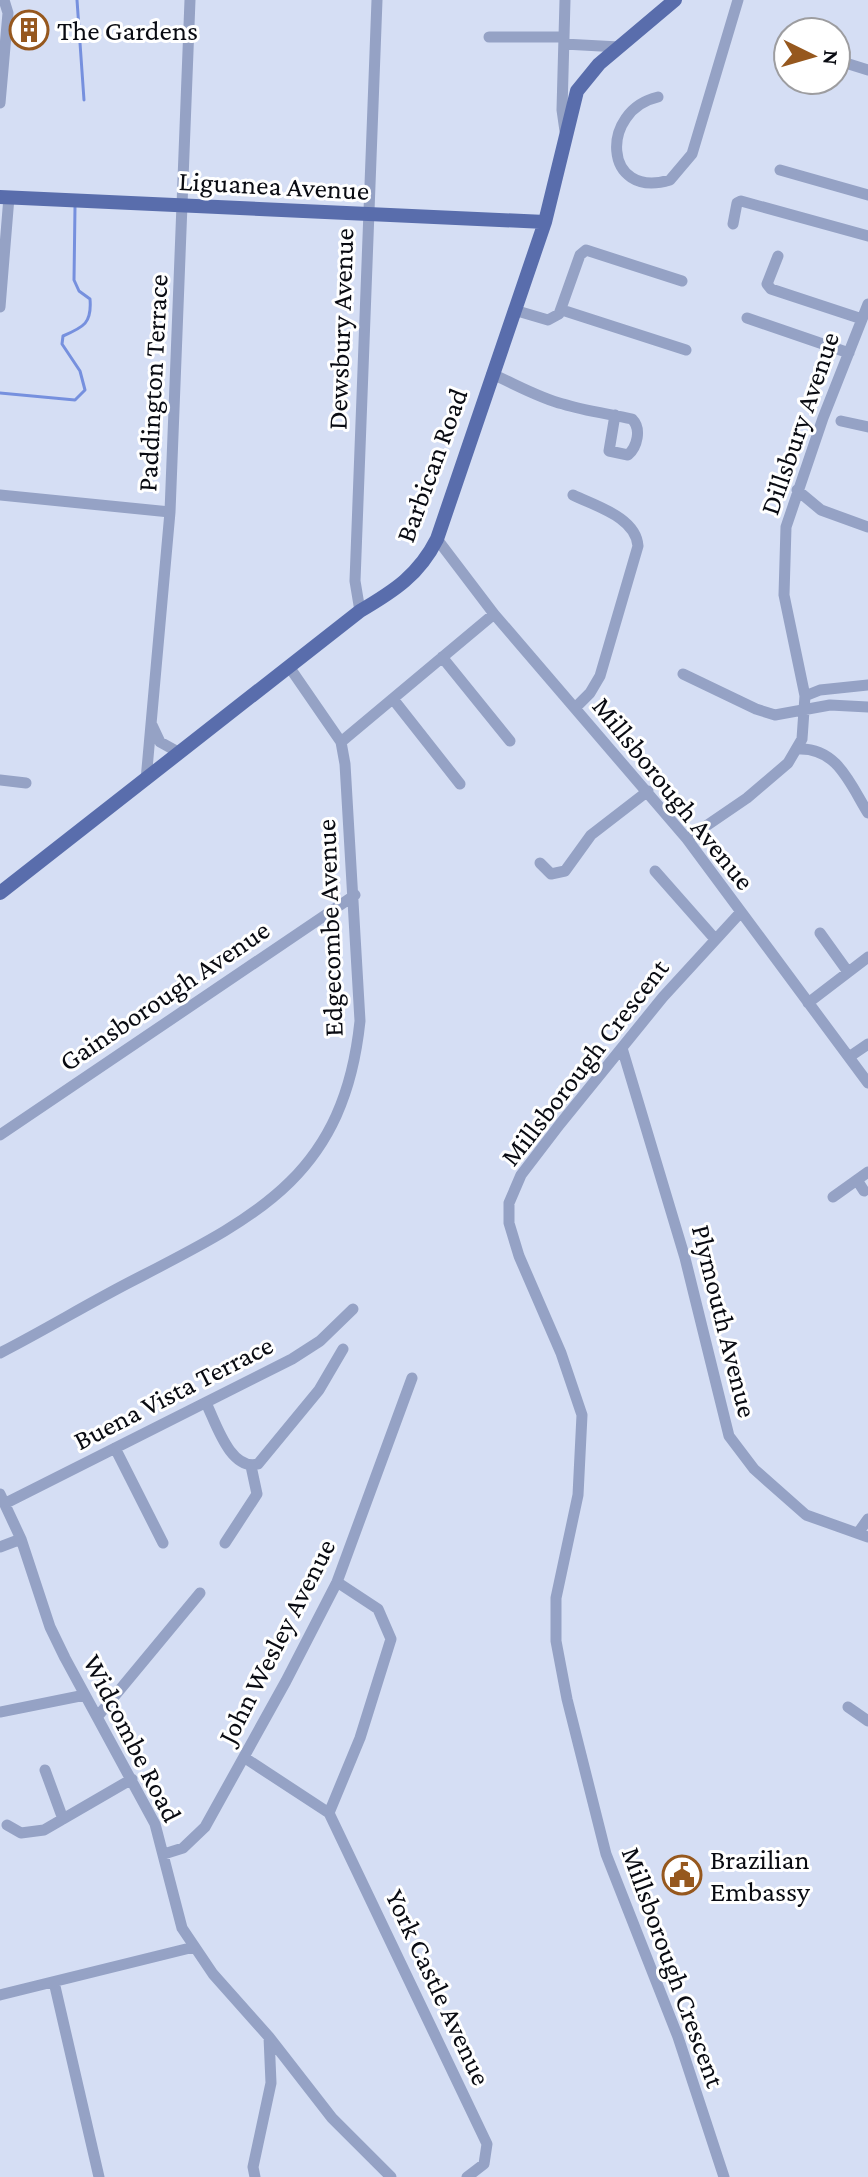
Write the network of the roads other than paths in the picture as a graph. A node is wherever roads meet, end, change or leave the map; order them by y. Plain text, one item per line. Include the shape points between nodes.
1 (4, 0) edge
2 (190, 0) edge
3 (377, 0) edge
4 (565, 0) edge
5 (675, 0) edge
6 (738, 0) edge
7 (489, 37) dead end
8 (564, 40) junction
9 (619, 47) junction
10 (658, 97) dead end
11 (0, 103) edge
12 (565, 133) junction
13 (780, 170) dead end
14 (868, 195) edge
15 (4, 197) edge
16 (184, 208) junction
17 (367, 216) junction
18 (545, 222) junction
19 (733, 224) dead end
20 (868, 236) edge
21 (778, 256) dead end
22 (682, 281) dead end
23 (868, 304) edge
24 (0, 307) edge
25 (514, 310) junction
26 (562, 310) junction
27 (747, 318) dead end
28 (862, 319) junction
29 (686, 350) dead end
30 (849, 353) junction
31 (492, 374) junction
32 (615, 415) dead end
33 (841, 421) dead end
34 (868, 427) edge
35 (797, 490) junction
36 (0, 495) edge
37 (573, 495) dead end
38 (170, 512) junction
39 (868, 527) edge
40 (437, 539) junction
41 (360, 611) junction
42 (494, 614) junction
43 (442, 657) junction
44 (290, 668) junction
45 (683, 674) dead end
46 (868, 685) edge
47 (805, 696) junction
48 (393, 699) junction
49 (868, 707) edge
50 (575, 708) junction
51 (806, 710) junction
52 (152, 725) junction
53 (510, 741) dead end
54 (341, 742) junction
55 (798, 749) junction
56 (180, 753) junction
57 (0, 780) edge
58 (146, 780) junction
59 (26, 783) dead end
60 (460, 784) dead end
61 (648, 791) junction
62 (868, 813) edge
63 (687, 839) junction
64 (540, 863) dead end
65 (655, 871) dead end
66 (0, 893) edge
67 (355, 895) junction
68 (740, 913) junction
69 (820, 933) dead end
70 (715, 939) junction
71 (868, 957) edge
72 (848, 972) junction
73 (808, 1003) junction
74 (868, 1044) edge
75 (622, 1048) junction
76 (849, 1057) junction
77 (868, 1083) edge
78 (0, 1135) edge
79 (868, 1172) edge
80 (852, 1188) junction
81 (864, 1191) dead end
82 (833, 1197) dead end
83 (353, 1309) dead end
84 (343, 1349) dead end
85 (0, 1353) edge
86 (412, 1378) dead end
87 (206, 1403) junction
88 (115, 1448) junction
89 (251, 1466) junction
90 (3, 1499) edge
91 (868, 1519) edge
92 (863, 1535) edge
93 (21, 1539) junction
94 (163, 1543) dead end
95 (225, 1543) dead end
96 (0, 1547) edge
97 (337, 1582) junction
98 (200, 1593) dead end
99 (85, 1695) junction
100 (848, 1707) dead end
101 (0, 1712) edge
102 (98, 1716) junction
103 (868, 1721) edge
104 (245, 1758) junction
105 (45, 1770) dead end
106 (132, 1779) junction
107 (329, 1813) junction
108 (63, 1819) junction
109 (7, 1825) dead end
110 (164, 1854) junction
111 (194, 1947) junction
112 (54, 1982) junction
113 (0, 1995) edge
114 (269, 2037) junction
115 (99, 2177) edge
116 (255, 2177) edge
117 (391, 2177) edge
118 (467, 2177) edge
119 (724, 2177) edge

1 - 11 street via 8,13
2 - 16 street, Paddington Terrace
3 - 17 street, Dewsbury Avenue
4 - 8 street
5 - 9 main road, Barbican Road
6 - 10 street via 692,154 670,180 641,183 628,177 620,163 620,129 627,111
7 - 8 street
8 - 9 street
8 - 12 street
9 - 12 main road, Barbican Road via 577,91
12 - 18 main road, Barbican Road
13 - 14 street
15 - 16 main road, Liguanea Avenue
15 - 24 street
16 - 17 main road, Liguanea Avenue
16 - 38 street, Paddington Terrace
17 - 18 main road, Liguanea Avenue
17 - 41 street, Dewsbury Avenue via 355,581
18 - 25 main road, Barbican Road
19 - 20 street via 741,201
21 - 28 street via 768,286
22 - 26 street via 586,250
23 - 28 street, Dillsbury Avenue
25 - 26 street via 548,320
25 - 31 main road, Barbican Road
26 - 29 street
27 - 30 street
28 - 30 street, Dillsbury Avenue
30 - 35 street, Dillsbury Avenue
31 - 32 street via 563,404
31 - 40 main road, Barbican Road
33 - 34 street
35 - 39 street via 821,510
35 - 47 street, Dillsbury Avenue via 786,527 784,595
36 - 38 street
37 - 50 street via 626,521 638,546 600,676
38 - 52 street, Paddington Terrace
40 - 41 main road, Barbican Road via 412,577
40 - 42 street, Millsborough Avenue
41 - 44 main road, Barbican Road
42 - 43 street
42 - 50 street, Millsborough Avenue
43 - 48 street
43 - 53 street
44 - 54 street, Edgecombe Avenue
44 - 56 main road, Barbican Road
45 - 51 street via 756,709 786,715
46 - 47 street
47 - 51 street, Dillsbury Avenue
48 - 54 street
48 - 60 street
49 - 51 street via 839,704
50 - 61 street, Millsborough Avenue
51 - 55 street, Dillsbury Avenue
52 - 56 street via 160,742
52 - 58 street, Paddington Terrace
54 - 67 street, Edgecombe Avenue
55 - 62 street via 826,753
55 - 63 street via 747,798
56 - 58 main road, Barbican Road
57 - 59 street
58 - 66 main road, Barbican Road
61 - 63 street, Millsborough Avenue
61 - 64 street via 591,835 565,871 551,874
63 - 68 street, Millsborough Avenue
65 - 70 street
67 - 78 street, Gainsborough Avenue
67 - 85 street, Edgecombe Avenue via 357,1050 340,1106 298,1176 260,1209 202,1244
68 - 70 street, Millsborough Crescent
68 - 73 street, Millsborough Avenue
69 - 72 street
70 - 75 street, Millsborough Crescent
71 - 72 street
72 - 73 street
73 - 76 street, Millsborough Avenue
74 - 76 street
75 - 92 street, Plymouth Avenue via 693,1286 729,1436 754,1469 806,1515
75 - 119 street, Millsborough Crescent via 521,1175 509,1203 509,1223 582,1415 578,1495 556,1598 556,1641 567,1699 606,1854 678,2037
76 - 77 street, Millsborough Avenue
79 - 80 street
80 - 81 street
80 - 82 street
83 - 87 street, Buena Vista Terrace via 308,1349
84 - 89 street via 286,1432
86 - 97 street, John Wesley Avenue
87 - 88 street, Buena Vista Terrace
87 - 89 street via 229,1449
88 - 90 street, Buena Vista Terrace
88 - 94 street
89 - 95 street via 257,1494
90 - 93 street, Widcombe Road
91 - 92 street
93 - 96 street
93 - 99 street, Widcombe Road via 50,1627
97 - 104 street, John Wesley Avenue
97 - 107 street via 378,1609 391,1639 360,1738
98 - 102 street
99 - 101 street
99 - 102 street, Widcombe Road
100 - 103 street
102 - 106 street, Widcombe Road
104 - 107 street
104 - 110 street, John Wesley Avenue via 205,1827 183,1848
105 - 108 street
106 - 108 street
106 - 110 street, Widcombe Road
107 - 118 street, York Castle Avenue via 487,2144 484,2164
108 - 109 street via 29,1834
110 - 111 street, Widcombe Road via 182,1928
111 - 112 street
111 - 114 street, Widcombe Road
112 - 113 street
112 - 115 street
114 - 116 street via 271,2083
114 - 117 street, Widcombe Road via 332,2118

